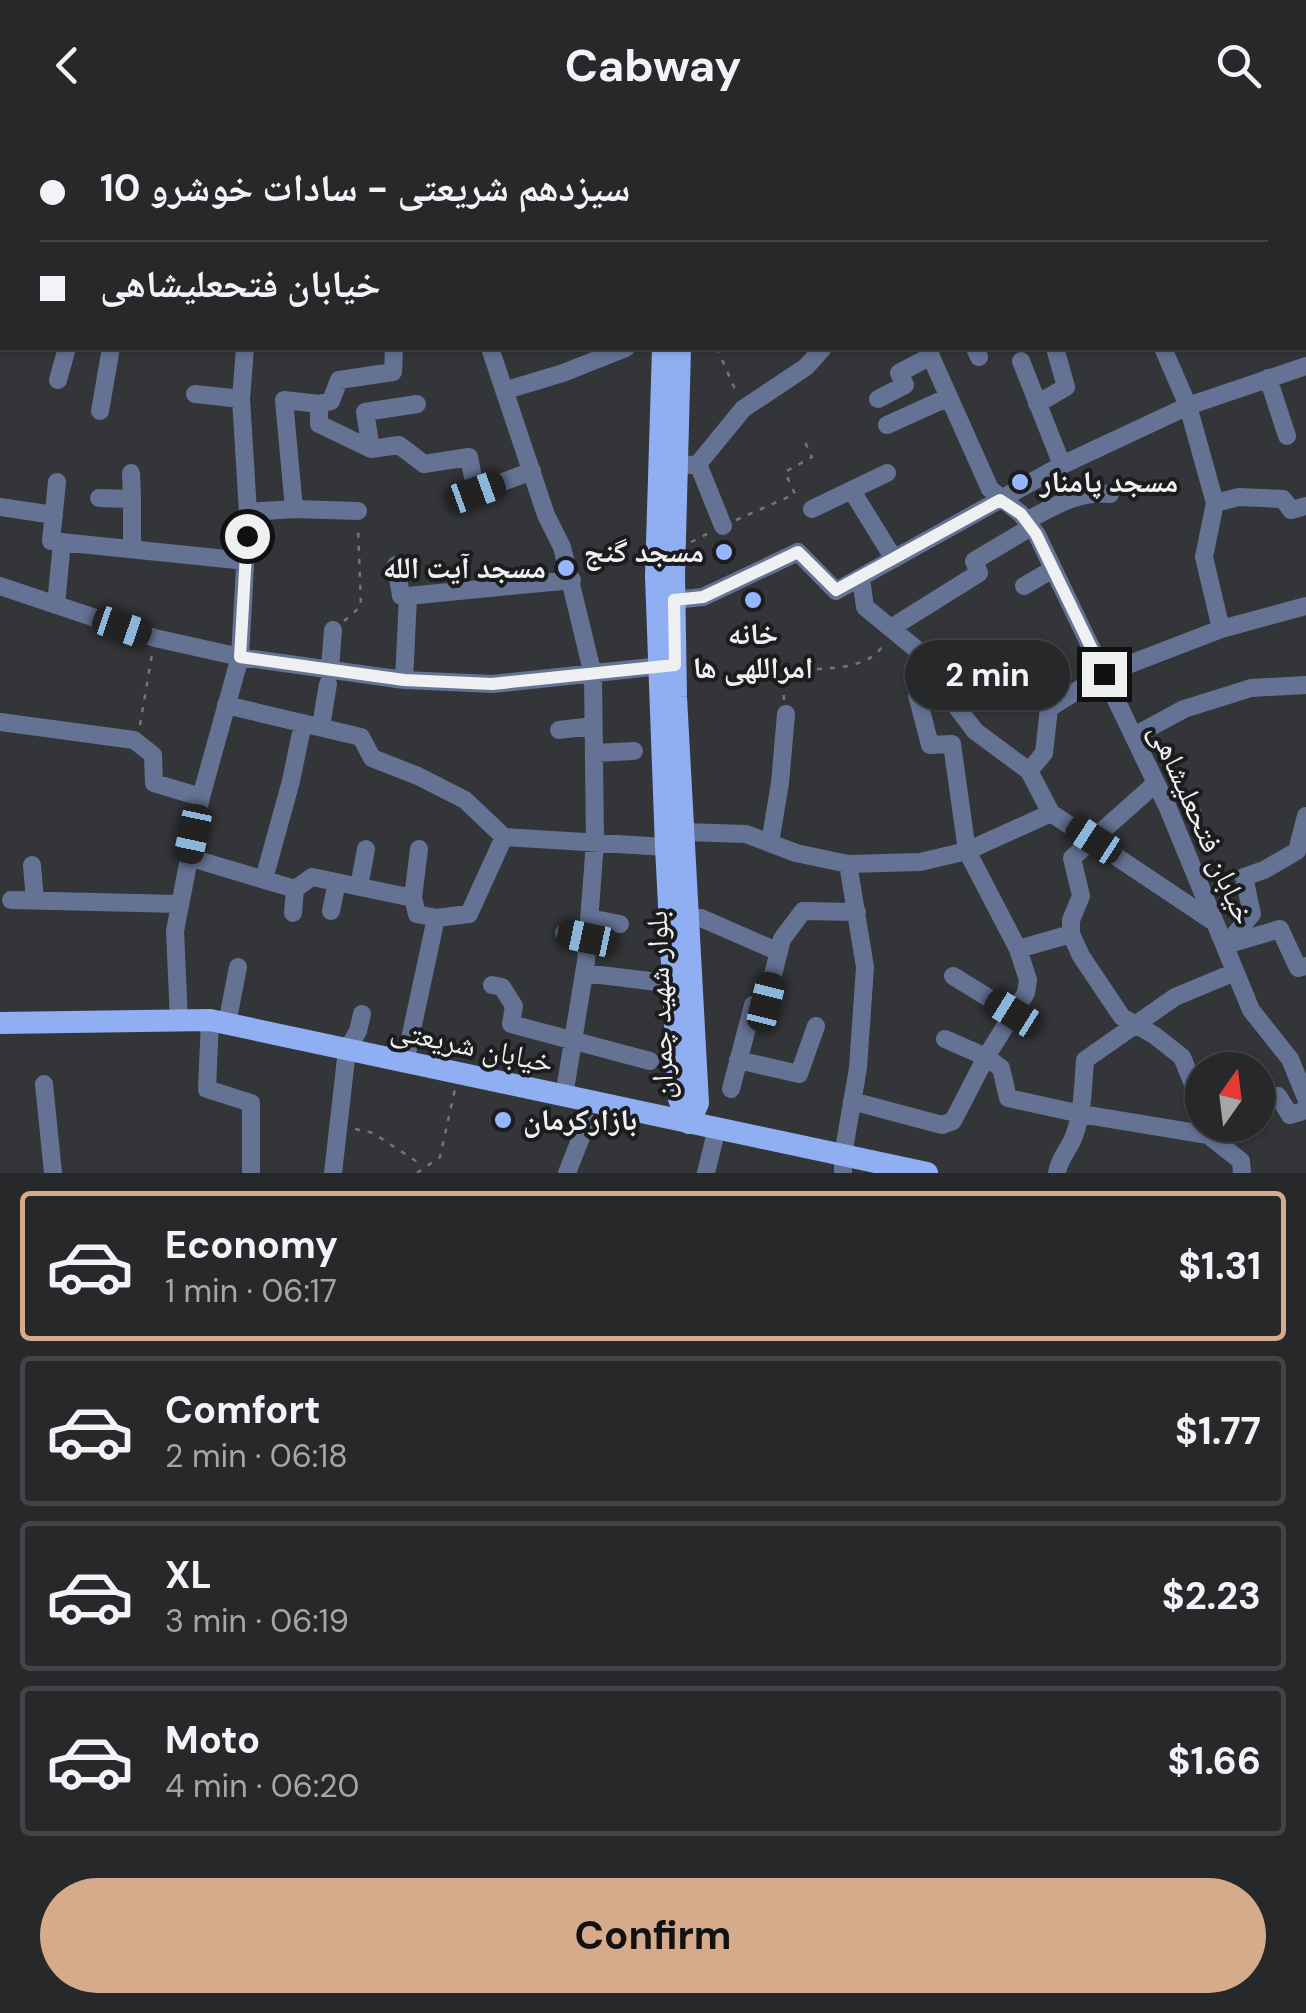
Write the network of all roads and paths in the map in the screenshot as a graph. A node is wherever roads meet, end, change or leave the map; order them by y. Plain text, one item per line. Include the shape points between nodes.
1 (66, 350) edge
2 (111, 350) edge
3 (245, 350) edge
4 (393, 350) edge
5 (491, 350) edge
6 (614, 350) edge
7 (663, 350) edge
8 (680, 350) edge
9 (718, 350) edge
10 (1056, 350) edge
11 (1165, 350) edge
12 (815, 351) edge
13 (929, 352) edge
14 (578, 356) edge
15 (1304, 360) edge
16 (1021, 361) dead end
17 (1268, 378) junction
18 (58, 380) dead end
19 (506, 390) junction
20 (195, 394) dead end
21 (949, 397) junction
22 (878, 399) dead end
23 (241, 400) junction
24 (318, 404) junction
25 (417, 404) dead end
26 (1037, 404) junction
27 (1188, 406) junction
28 (100, 410) dead end
29 (743, 410) junction
30 (887, 425) dead end
31 (1287, 436) dead end
32 (804, 440) dead end
33 (371, 449) junction
34 (687, 465) junction
35 (1062, 466) junction
36 (532, 472) junction
37 (887, 473) dead end
38 (57, 482) dead end
39 (852, 490) junction
40 (1110, 494) dead end
41 (100, 498) dead end
42 (1000, 500) junction
43 (1215, 503) junction
44 (1306, 506) edge
45 (0, 507) edge
46 (294, 508) junction
47 (812, 510) dead end
48 (358, 511) joint
49 (248, 512) junction
50 (54, 515) junction
51 (1028, 524) junction
52 (723, 526) joint
53 (62, 542) junction
54 (132, 549) junction
55 (894, 559) junction
56 (246, 561) junction
57 (396, 565) dead end
58 (1053, 569) junction
59 (862, 579) junction
60 (572, 580) junction
61 (0, 586) edge
62 (1024, 586) dead end
63 (408, 596) junction
64 (674, 600) junction
65 (56, 605) junction
66 (1306, 606) edge
67 (892, 628) junction
68 (1221, 629) junction
69 (333, 630) joint
70 (155, 638) junction
71 (240, 657) junction
72 (667, 665) junction
73 (1033, 674) dead end
74 (1104, 674) junction
75 (592, 675) junction
76 (329, 677) junction
77 (404, 680) junction
78 (1306, 685) edge
79 (916, 695) dead end
80 (226, 705) junction
81 (1049, 708) junction
82 (786, 714) joint
83 (0, 722) edge
84 (312, 725) junction
85 (594, 726) junction
86 (559, 730) dead end
87 (1134, 736) junction
88 (134, 740) junction
89 (634, 751) dead end
90 (594, 753) junction
91 (1029, 771) junction
92 (1156, 783) junction
93 (201, 797) junction
94 (1052, 812) junction
95 (1306, 816) edge
96 (504, 837) junction
97 (675, 839) junction
98 (1094, 840) junction
99 (595, 842) junction
100 (770, 843) junction
101 (366, 849) dead end
102 (419, 849) dead end
103 (967, 851) junction
104 (188, 857) junction
105 (848, 864) junction
106 (32, 865) dead end
107 (264, 879) junction
108 (337, 882) junction
109 (359, 886) junction
110 (295, 890) junction
111 (413, 898) junction
112 (11, 900) dead end
113 (35, 901) junction
114 (180, 904) junction
115 (331, 911) dead end
116 (293, 912) dead end
117 (857, 912) junction
118 (436, 918) junction
119 (589, 918) junction
120 (688, 919) junction
121 (1212, 920) junction
122 (620, 924) dead end
123 (564, 933) dead end
124 (1071, 934) junction
125 (587, 938) junction
126 (780, 946) junction
127 (1225, 946) junction
128 (1018, 949) junction
129 (238, 966) dead end
130 (1306, 966) edge
131 (1235, 972) junction
132 (584, 973) junction
133 (954, 976) dead end
134 (680, 977) junction
135 (492, 985) dead end
136 (1013, 1013) junction
137 (362, 1014) dead end
138 (179, 1020) junction
139 (219, 1022) junction
140 (0, 1024) edge
141 (816, 1026) dead end
142 (1134, 1026) junction
143 (945, 1039) dead end
144 (573, 1042) junction
145 (347, 1050) junction
146 (986, 1056) junction
147 (1298, 1058) edge
148 (738, 1060) junction
149 (650, 1061) dead end
150 (405, 1062) junction
151 (1185, 1065) edge
152 (458, 1073) junction
153 (44, 1084) dead end
154 (731, 1089) dead end
155 (564, 1096) junction
156 (1275, 1096) edge
157 (1306, 1098) edge
158 (852, 1101) junction
159 (1306, 1110) edge
160 (1081, 1114) junction
161 (587, 1122) dead end
162 (689, 1122) junction
163 (338, 1126) junction
164 (1185, 1127) edge
165 (717, 1128) junction
166 (1220, 1142) edge
167 (843, 1164) edge
168 (423, 1166) junction
169 (52, 1173) edge
170 (251, 1173) edge
171 (333, 1173) edge
172 (417, 1173) edge
173 (568, 1173) edge
174 (706, 1173) edge
175 (927, 1173) edge
176 (1057, 1173) edge
177 (1242, 1173) edge

1 - 18 street
2 - 28 street
3 - 23 street
4 - 24 street via 393,372 338,380 331,401
5 - 19 street
6 - 14 street
7 - 72 main road, بلوار شهید چمران via 656,576
8 - 34 main road, بلوار شهید چمران
9 - 29 path
10 - 26 street via 1066,387
11 - 27 street
12 - 29 street
13 - 21 street, خیابان فتحعلیشاهی
13 - 22 street via 900,373 905,384
14 - 19 street
15 - 17 street
16 - 26 street
17 - 27 street
17 - 31 street
19 - 36 street
20 - 23 street
21 - 30 street
21 - 42 street, خیابان فتحعلیشاهی
23 - 49 street
24 - 33 street via 319,424
24 - 46 street via 284,400
25 - 33 street via 365,412
26 - 35 street
27 - 35 street
27 - 43 street
29 - 34 street
32 - 52 path via 812,457 785,472 795,494
33 - 36 street via 400,446 424,464 469,457 476,492
34 - 52 street
34 - 64 main road, بلوار شهید چمران
35 - 42 street
36 - 60 street
37 - 39 street
38 - 50 street
39 - 47 street
39 - 55 street
40 - 51 street via 1065,501
41 - 54 street via 136,484
42 - 51 street, خیابان فتحعلیشاهی
42 - 55 street
43 - 44 street via 1240,497 1282,499 1291,510
43 - 68 street via 1204,557
45 - 50 street
46 - 48 street
46 - 49 street
48 - 69 path via 362,606
49 - 56 street
50 - 53 street via 51,542
51 - 58 street, خیابان فتحعلیشاهی
51 - 67 street via 974,561 979,573
53 - 54 street
53 - 65 street
54 - 56 street
55 - 59 street
56 - 71 street
57 - 63 street via 401,596
58 - 62 street
58 - 74 street, خیابان فتحعلیشاهی
59 - 64 street via 836,590 798,552 703,597
59 - 67 street via 865,608
60 - 63 street
60 - 75 street
61 - 65 street
63 - 77 street
64 - 72 main road, بلوار شهید چمران
65 - 70 street
66 - 68 street
67 - 82 path via 879,654 856,664 782,670
67 - 91 street via 933,664 975,731
68 - 74 street
69 - 76 street
70 - 71 street
70 - 88 path
71 - 76 street
71 - 80 street
72 - 75 street
72 - 97 main road, بلوار شهید چمران
73 - 81 street
74 - 81 street
74 - 87 street, خیابان فتحعلیشاهی
75 - 77 street via 492,684
75 - 85 street
76 - 77 street
76 - 84 street
78 - 87 street via 1251,688 1184,709
79 - 103 street via 930,745 952,744
80 - 84 street
80 - 93 street
81 - 91 street via 1044,754
82 - 100 street
83 - 88 street
84 - 96 street via 362,737 372,758 466,800
84 - 107 street
85 - 86 street
85 - 90 street
87 - 92 street, خیابان فتحعلیشاهی
88 - 93 street via 153,755 154,783
89 - 90 street
90 - 99 street
91 - 94 street
92 - 98 street
92 - 121 street, خیابان فتحعلیشاهی
93 - 104 street
94 - 98 street
94 - 103 street
95 - 127 street via 1296,850 1244,877 1252,914
96 - 99 street
96 - 118 street via 469,914
97 - 99 street
97 - 100 street via 746,834
97 - 120 main road, بلوار شهید چمران
97 - 134 main road, بلوار شهید چمران
98 - 121 street
98 - 124 street via 1072,858 1081,896
99 - 119 street
100 - 105 street
101 - 109 street
102 - 111 street
103 - 105 street via 920,862
103 - 128 street
104 - 107 street
104 - 114 street
105 - 117 street
106 - 113 street
107 - 110 street
108 - 109 street
108 - 110 street via 312,877
108 - 115 street
109 - 111 street
110 - 116 street
111 - 118 street via 416,914
112 - 113 street
113 - 114 street
114 - 138 street
117 - 126 street via 803,911
117 - 158 street via 865,967
118 - 150 street
119 - 122 street
119 - 125 street
120 - 126 street
120 - 134 main road, بلوار شهید چمران
121 - 127 street, خیابان فتحعلیشاهی
123 - 125 street
124 - 128 street
124 - 142 street via 1080,956
125 - 132 street
126 - 148 street via 766,1002 753,1005
127 - 130 street via 1280,929 1298,968
127 - 131 street, خیابان فتحعلیشاهی
128 - 136 street via 1028,987
129 - 139 street
131 - 142 street via 1175,997
131 - 147 street, خیابان فتحعلیشاهی via 1251,1010
132 - 134 street
132 - 144 street
133 - 136 street
134 - 162 main road, بلوار شهید چمران via 680,1100
135 - 144 street via 502,987 514,1006 511,1024
136 - 146 street
137 - 145 street
138 - 139 main road, خیابان شریعتی
138 - 140 main road, خیابان شریعتی
139 - 145 main road, خیابان شریعتی
139 - 170 street via 207,1089 251,1103
141 - 148 street via 800,1074
142 - 151 street via 1154,1035
142 - 160 street via 1085,1060
143 - 146 street
144 - 149 street
144 - 155 street
145 - 150 main road, خیابان شریعتی
145 - 163 street
146 - 158 street via 948,1124
146 - 160 street via 1001,1068 1008,1098
147 - 157 street, خیابان فتحعلیشاهی
148 - 154 street
150 - 152 main road, خیابان شریعتی
152 - 155 main road, خیابان شریعتی
152 - 168 path via 440,1156
153 - 169 street
155 - 162 main road, خیابان شریعتی
156 - 159 street via 1290,1115
158 - 167 street
160 - 164 street
160 - 176 street
161 - 173 street
162 - 165 main road, خیابان شریعتی
163 - 168 path via 373,1133
163 - 171 street
165 - 167 main road, خیابان شریعتی
165 - 174 street
166 - 177 street via 1240,1161
167 - 175 main road, خیابان شریعتی
168 - 172 path

